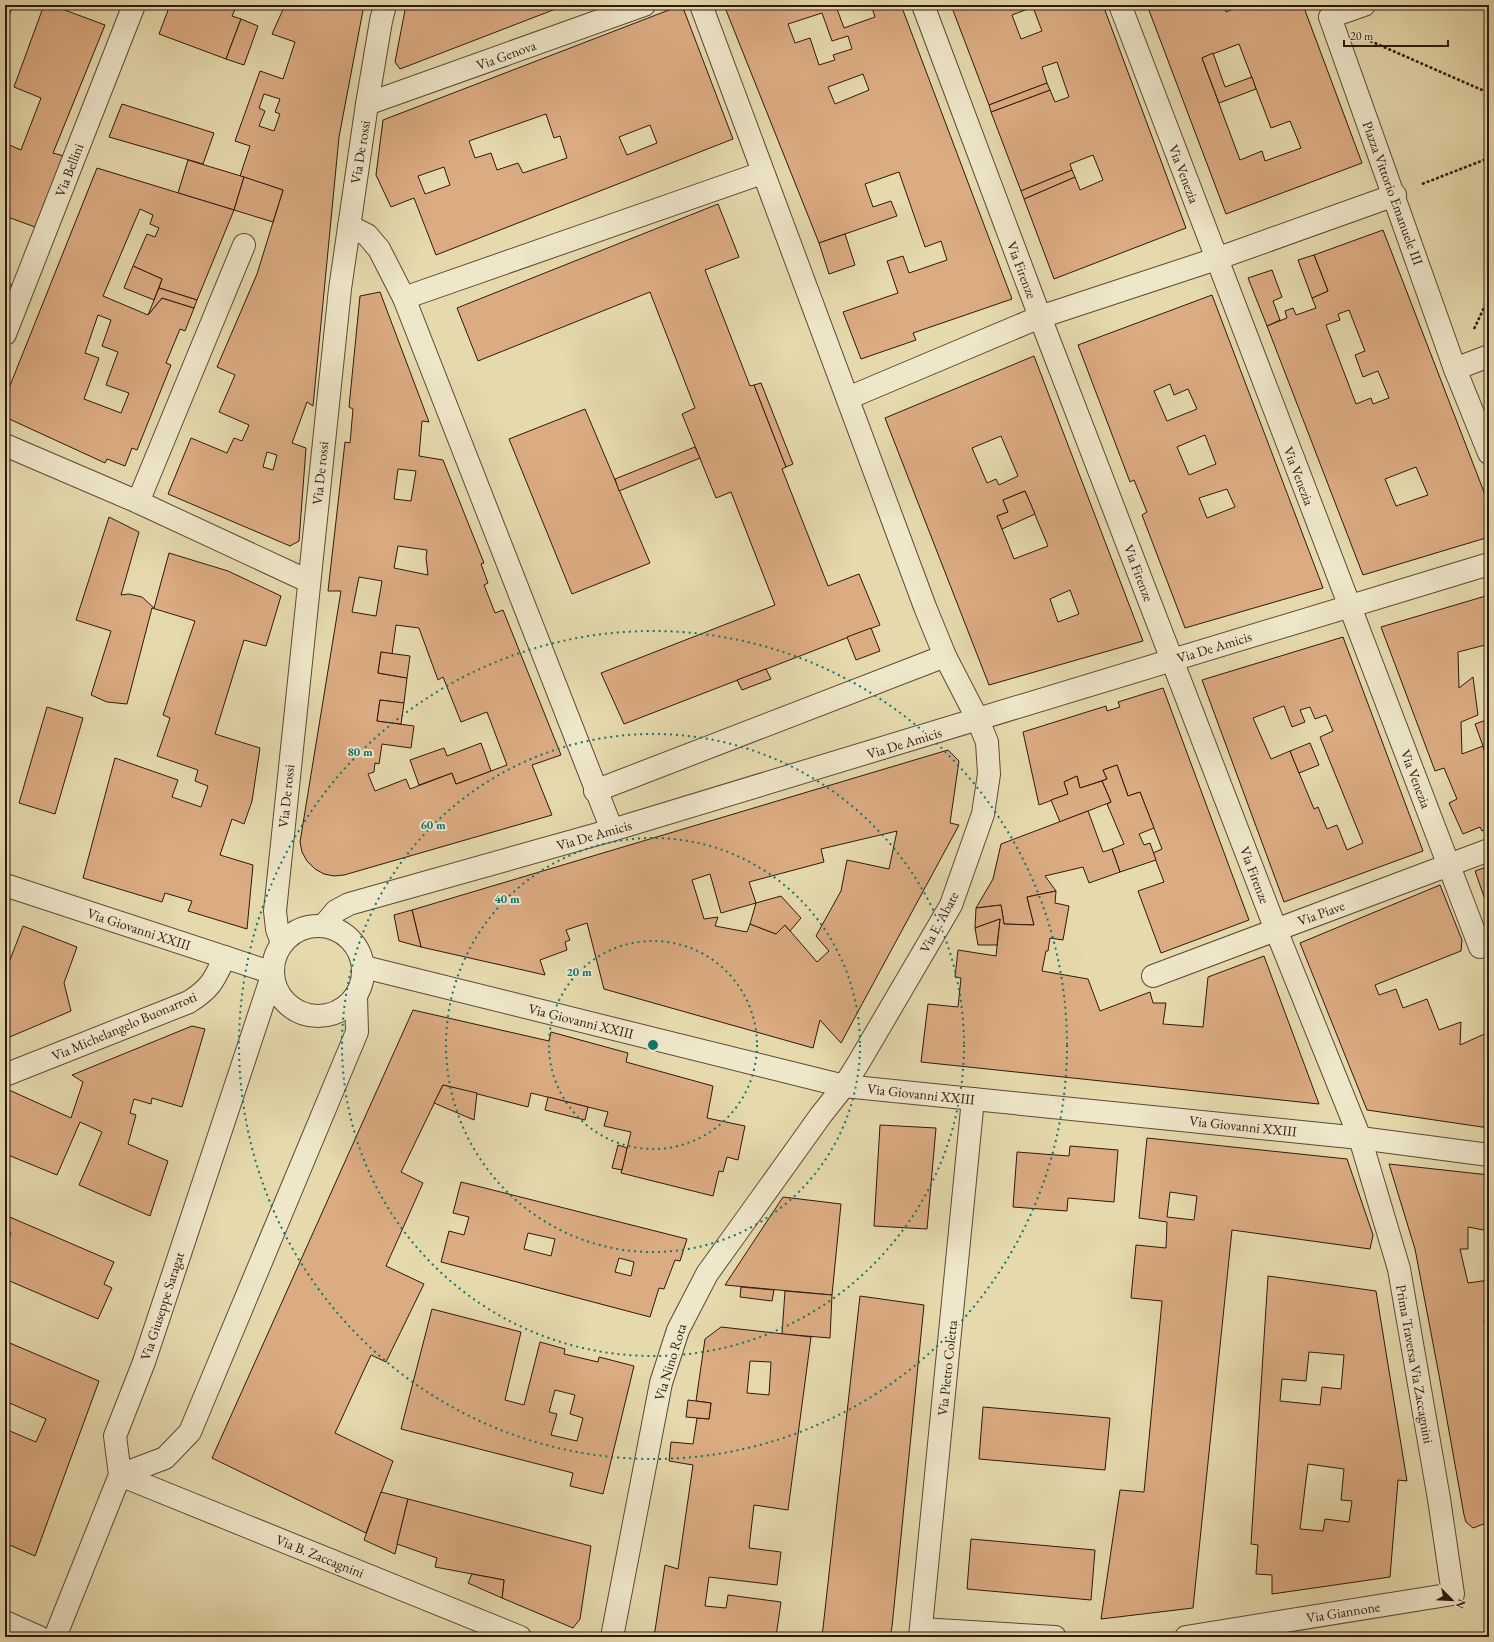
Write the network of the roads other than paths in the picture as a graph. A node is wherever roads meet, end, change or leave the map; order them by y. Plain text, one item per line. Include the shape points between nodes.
1 (134, 5) edge
2 (385, 5) edge
3 (644, 5) edge
4 (701, 5) edge
5 (923, 5) edge
6 (1120, 5) edge
7 (1364, 5) edge
8 (1330, 16) edge
9 (367, 104) junction
10 (762, 173) junction
11 (1395, 195) junction
12 (349, 226) junction
13 (244, 245) dead end
14 (1216, 259) junction
15 (404, 298) junction
16 (1040, 317) junction
17 (5, 334) edge
18 (1489, 356) edge
19 (1455, 368) junction
20 (848, 398) junction
21 (5, 445) edge
22 (1489, 453) edge
23 (138, 502) junction
24 (1489, 564) edge
25 (308, 580) junction
26 (1349, 607) junction
27 (945, 656) junction
28 (1173, 659) junction
29 (978, 720) junction
30 (595, 791) junction
31 (612, 830) junction
32 (1489, 850) edge
33 (1449, 865) junction
34 (5, 885) edge
35 (324, 925) junction
36 (1276, 930) junction
37 (282, 943) junction
38 (1480, 947) dead end
39 (225, 957) junction
40 (364, 968) junction
41 (273, 973) junction
42 (1153, 976) dead end
43 (356, 996) junction
44 (5, 1075) edge
45 (844, 1086) junction
46 (973, 1099) junction
47 (1360, 1138) junction
48 (1489, 1155) edge
49 (120, 1475) junction
50 (1453, 1594) joint
51 (5, 1622) edge
52 (921, 1633) edge
53 (39, 1637) edge
54 (56, 1637) edge
55 (520, 1637) edge
56 (612, 1637) edge
57 (1055, 1637) edge
58 (1186, 1637) edge

1 - 17 street, Via Bellini
2 - 9 street, Via De rossi
3 - 9 street, Via Genova
4 - 10 street, Via E. Abate
5 - 16 street, Via Firenze
6 - 14 street, Via Venezia
7 - 8 street
8 - 11 street, Piazza Vittorio Emanuele III
9 - 12 street, Via De rossi
10 - 15 street
10 - 20 street, Via E. Abate
11 - 14 street
11 - 19 street, Piazza Vittorio Emanuele III
12 - 15 street via 367,235 379,249
12 - 25 street, Via De rossi
13 - 23 street
14 - 16 street
14 - 26 street, Via Venezia
15 - 30 street
16 - 20 street
16 - 28 street, Via Firenze
18 - 19 street
19 - 22 street, Piazza Vittorio Emanuele III
20 - 27 street, Via E. Abate via 924,608
21 - 23 street
23 - 25 street
24 - 26 street, Via De Amicis
25 - 37 street, Via De rossi via 274,911
26 - 28 street, Via De Amicis
26 - 33 street, Via Venezia
27 - 29 street, Via E. Abate
27 - 30 street
28 - 29 street, Via De Amicis
28 - 36 street, Via Firenze
29 - 31 street, Via De Amicis
29 - 45 street, Via E. Abate via 987,742 989,774 984,814 951,905
30 - 31 street
31 - 35 street, Via De Amicis via 349,904 336,911
32 - 33 street, Via Piave
33 - 36 street, Via Piave
33 - 38 street, Via Venezia
34 - 39 street, Via Giovanni XXIII
35 - 37 street via 308,926 294,932
35 - 40 street via 339,930 352,939 361,952
36 - 42 street, Via Piave
36 - 47 street, Via Firenze
37 - 41 street via 275,957
39 - 41 street, Via Giovanni XXIII
39 - 44 street, Via Michelangelo Buonarroti via 215,978 204,992 188,1002
40 - 43 street via 363,983
40 - 45 street, Via Giovanni XXIII
41 - 43 street via 275,987 282,999 293,1009 306,1015 320,1017 334,1014 346,1007
41 - 49 street, Via Giuseppe Saragat via 144,1362 115,1436
43 - 49 street via 357,1032 190,1432 165,1458
45 - 46 street, Via Giovanni XXIII
45 - 56 street, Via Nino Rota via 707,1274 678,1330 661,1383
46 - 47 street, Via Giovanni XXIII
46 - 52 street, Via Pietro Coletta
47 - 48 street, Via Giovanni XXIII
47 - 50 street, Prima Traversa Via Zaccagnini via 1398,1269 1439,1499
49 - 54 street, Via Giuseppe Saragat
49 - 55 street, Via B. Zaccagnini
50 - 58 street, Via Giannone
51 - 53 street
52 - 57 street

